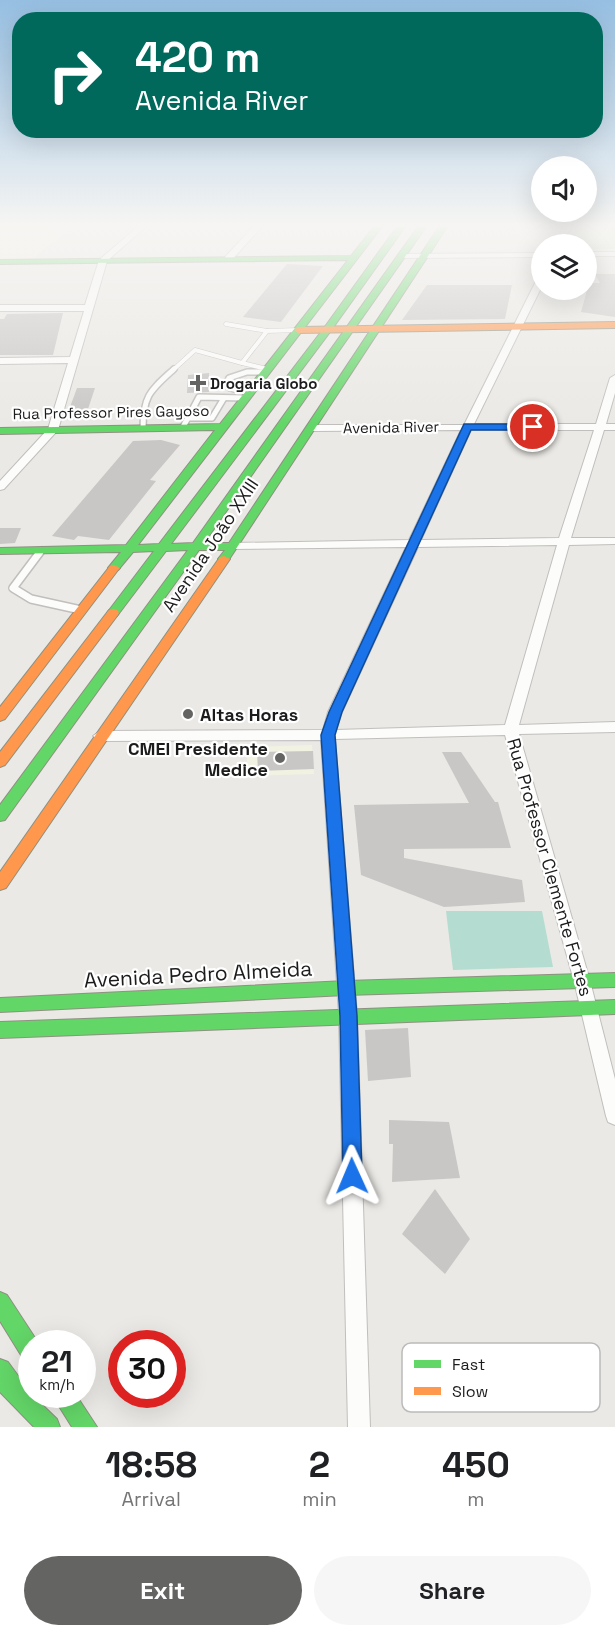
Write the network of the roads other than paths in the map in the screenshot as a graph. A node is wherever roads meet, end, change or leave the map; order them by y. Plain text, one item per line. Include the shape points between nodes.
1 (95, 291) edge
2 (329, 291) edge
3 (355, 291) edge
4 (378, 291) edge
5 (402, 291) edge
6 (531, 299) edge
7 (0, 308) edge
8 (90, 308) junction
9 (226, 324) dead end
10 (615, 325) edge
11 (517, 327) junction
12 (377, 328) junction
13 (351, 329) junction
14 (298, 330) junction
15 (327, 330) junction
16 (267, 331) junction
17 (73, 360) junction
18 (0, 361) edge
19 (242, 363) junction
20 (265, 371) junction
21 (615, 378) edge
22 (247, 396) junction
23 (224, 398) junction
24 (186, 423) junction
25 (223, 427) junction
26 (468, 427) junction
27 (598, 427) junction
28 (615, 427) edge
29 (143, 428) junction
30 (312, 428) junction
31 (53, 430) junction
32 (0, 431) edge
33 (0, 487) edge
34 (564, 541) junction
35 (615, 541) edge
36 (414, 544) junction
37 (232, 546) junction
38 (162, 547) junction
39 (195, 547) junction
40 (127, 548) junction
41 (42, 550) junction
42 (0, 551) edge
43 (82, 610) junction
44 (0, 716) edge
45 (615, 727) edge
46 (511, 730) junction
47 (328, 735) junction
48 (99, 736) junction
49 (0, 762) edge
50 (0, 816) edge
51 (0, 884) edge
52 (615, 980) edge
53 (582, 981) junction
54 (346, 988) junction
55 (0, 1005) edge
56 (615, 1007) edge
57 (589, 1008) junction
58 (348, 1016) junction
59 (0, 1030) edge
60 (615, 1116) edge
61 (0, 1302) edge
62 (18, 1330) edge
63 (0, 1370) edge
64 (72, 1408) edge
65 (49, 1427) edge
66 (86, 1427) edge
67 (359, 1427) edge

1 - 8 street
2 - 14 main road
3 - 15 main road, Avenida João XXIII
4 - 13 main road, Avenida João XXIII
5 - 12 main road, Avenida João XXIII
6 - 11 street
7 - 8 street
8 - 17 street
9 - 16 lane
10 - 11 main road
11 - 12 main road
11 - 26 street
12 - 13 main road
12 - 30 main road, Avenida João XXIII
13 - 15 main road
13 - 39 main road, Avenida João XXIII
14 - 15 main road
14 - 16 lane
14 - 20 main road
15 - 38 main road, Avenida João XXIII
16 - 19 lane
17 - 18 street
17 - 31 street
19 - 20 lane
19 - 29 lane via 195,350 150,391 143,405
20 - 22 main road
20 - 22 lane via 229,378 226,384
21 - 27 street, Rua Professor Clemente Fortes
22 - 23 lane
22 - 25 main road
23 - 24 lane via 212,418
23 - 24 lane via 199,398
24 - 25 main road, Rua Professor Pires Gayoso
24 - 29 main road, Rua Professor Pires Gayoso
25 - 40 main road
26 - 27 street, Avenida River
26 - 30 street, Avenida River
26 - 36 street
27 - 28 street, Avenida River
27 - 34 street, Rua Professor Clemente Fortes
29 - 31 main road, Rua Professor Pires Gayoso
30 - 37 main road, Avenida João XXIII
31 - 32 main road, Rua Professor Pires Gayoso
31 - 33 street
34 - 35 street
34 - 36 street
34 - 46 street, Rua Professor Clemente Fortes
36 - 37 street
36 - 47 street via 335,712
37 - 39 main road
37 - 48 main road, Avenida João XXIII
38 - 39 main road
38 - 40 main road
38 - 49 main road, Avenida João XXIII
39 - 50 main road, Avenida João XXIII
40 - 41 main road
40 - 43 main road
41 - 42 main road
41 - 43 lane via 13,588 31,599
43 - 44 main road
45 - 46 street
46 - 47 street
46 - 53 street, Rua Professor Clemente Fortes
47 - 48 street
47 - 54 street
48 - 51 main road, Avenida João XXIII
52 - 53 main road, Avenida Pedro Almeida
53 - 54 main road, Avenida Pedro Almeida
53 - 57 street, Rua Professor Clemente Fortes
54 - 55 main road, Avenida Pedro Almeida
54 - 58 street
56 - 57 main road
57 - 58 main road
57 - 60 street, Rua Professor Clemente Fortes
58 - 59 main road
58 - 67 street
61 - 62 main road
63 - 65 main road via 8,1384
64 - 66 main road

